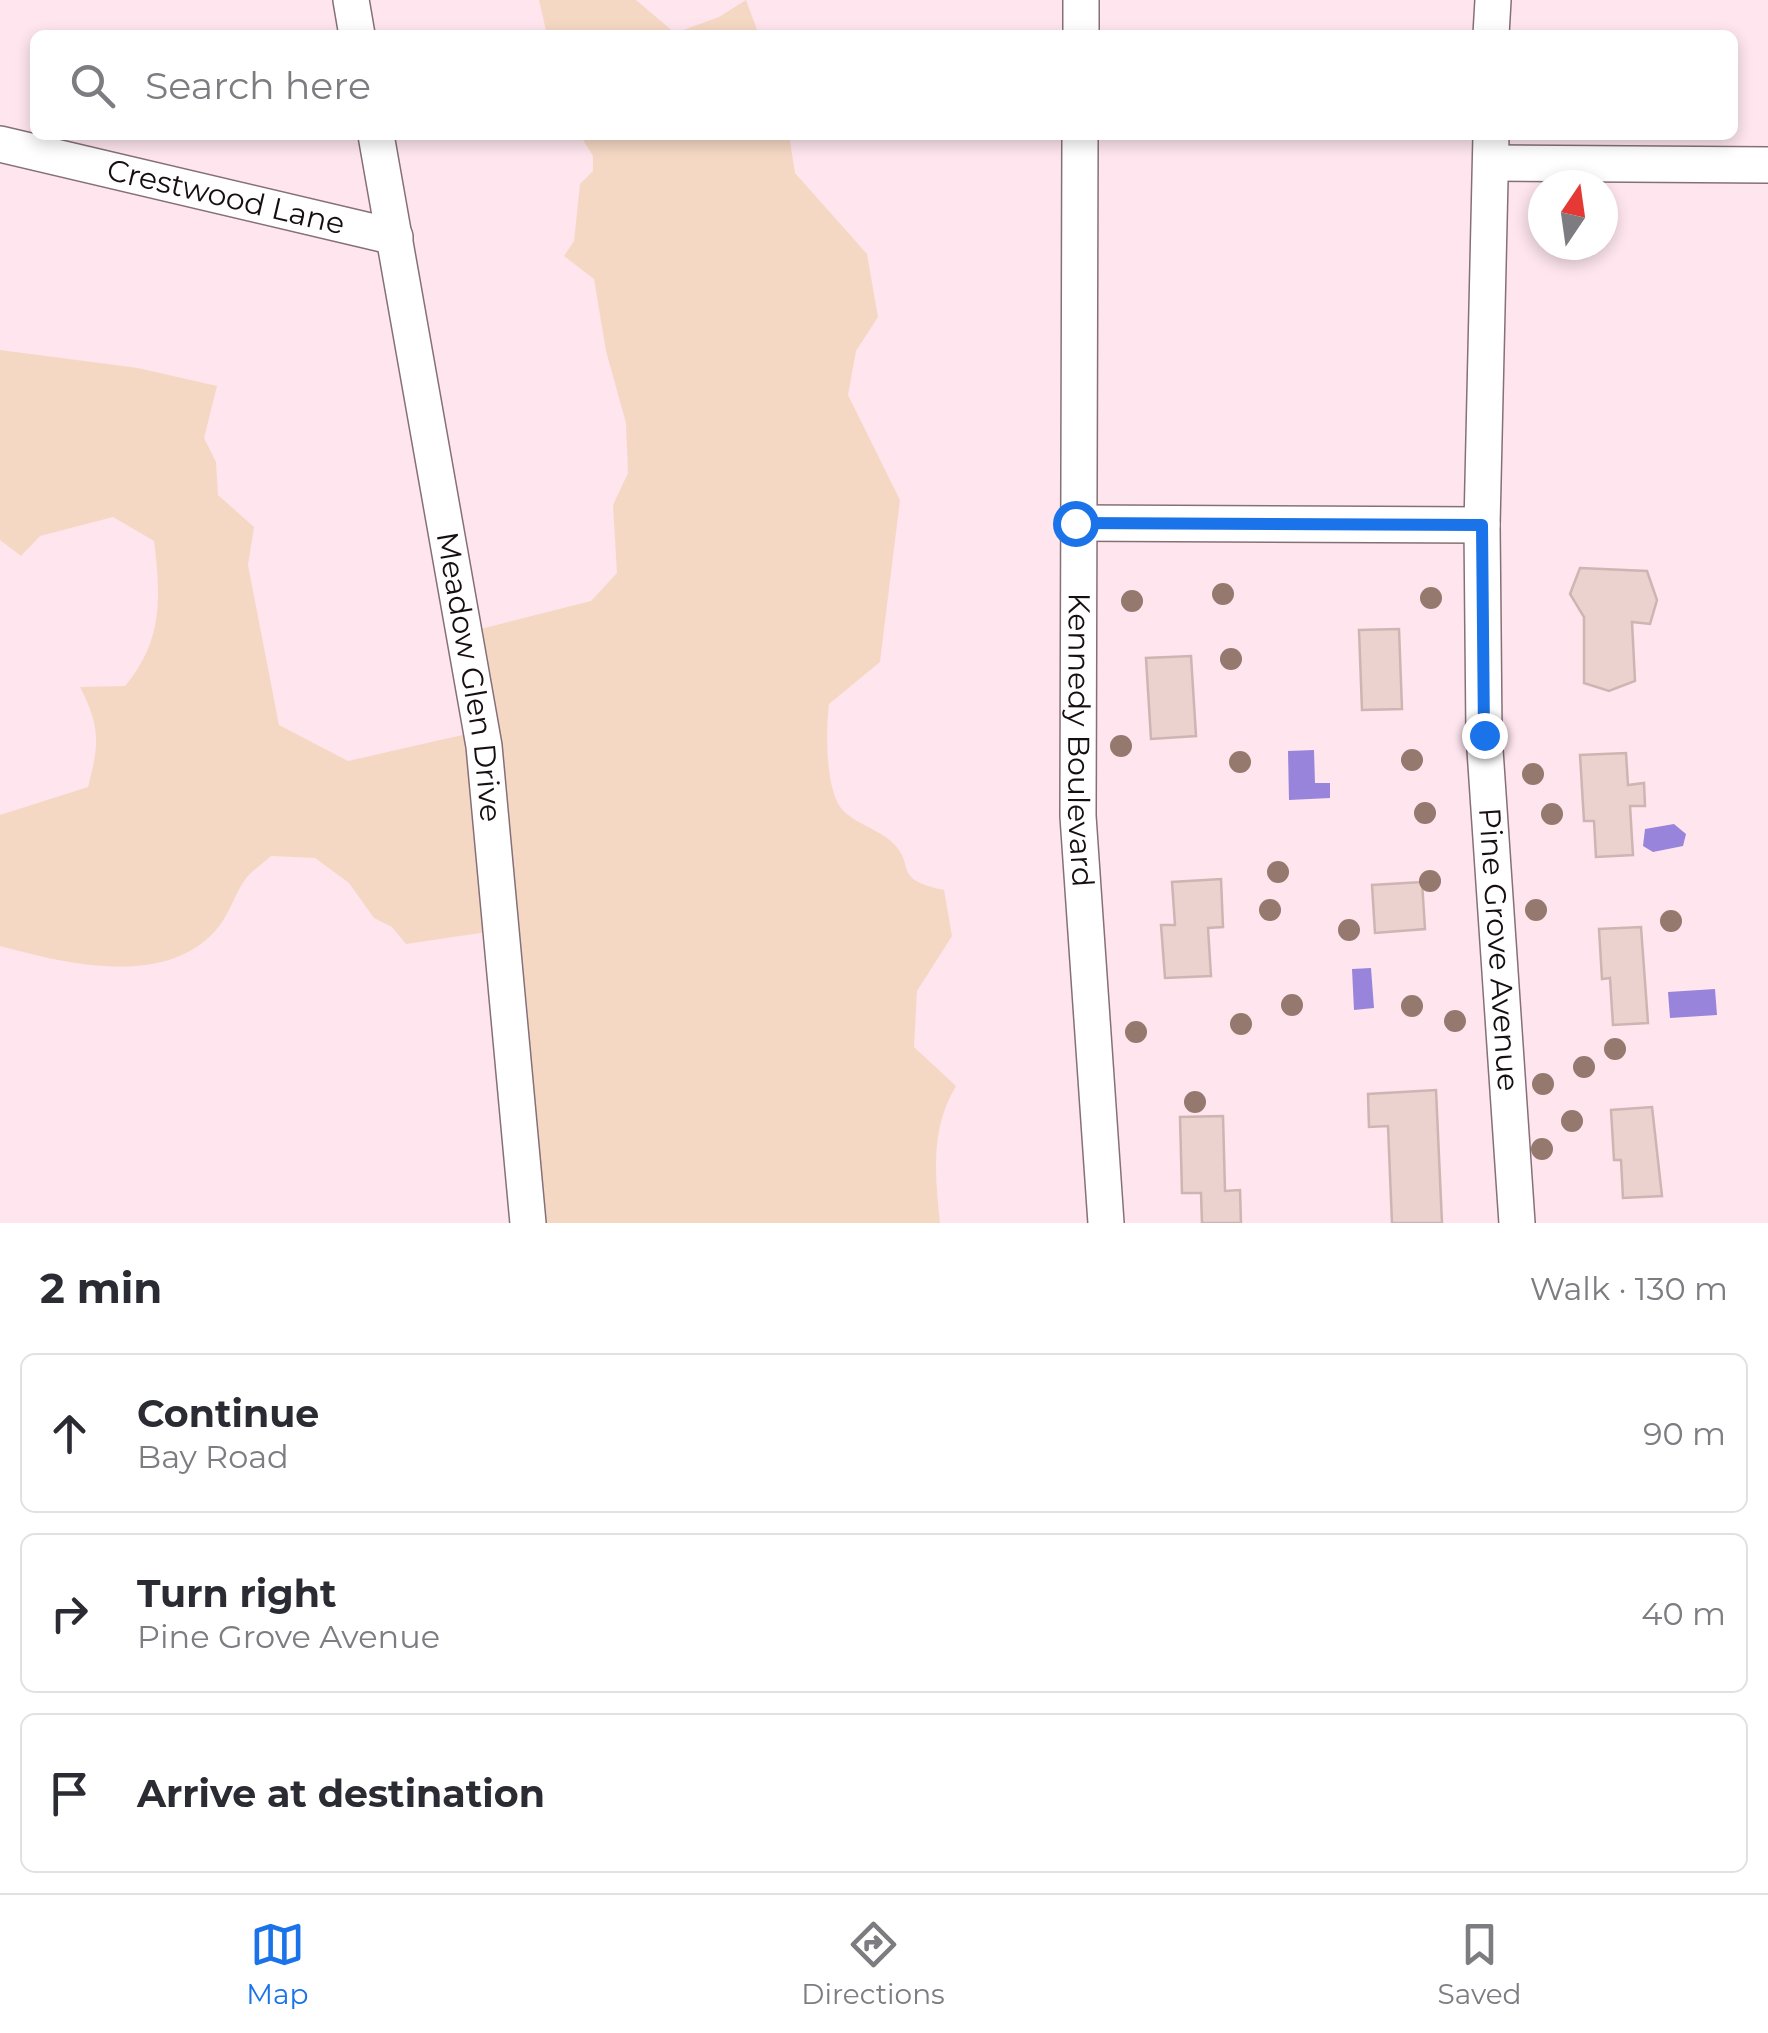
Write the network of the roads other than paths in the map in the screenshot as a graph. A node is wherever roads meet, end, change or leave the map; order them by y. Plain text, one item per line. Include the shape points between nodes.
1 (351, 0) edge
2 (1081, 0) edge
3 (1492, 0) edge
4 (356, 30) edge
5 (1081, 30) edge
6 (1492, 30) edge
7 (377, 140) edge
8 (1080, 140) edge
9 (0, 144) edge
10 (1491, 149) edge
11 (1768, 165) edge
12 (395, 237) junction
13 (1075, 523) junction
14 (1482, 525) junction
15 (528, 1223) edge
16 (1106, 1223) edge
17 (1517, 1223) edge

1 - 4 street
2 - 5 street
3 - 6 street
7 - 12 street, Meadow Glen Drive
8 - 13 street, Kennedy Boulevard
9 - 12 street, Crestwood Lane
10 - 11 street
10 - 14 street, Pine Grove Avenue
12 - 15 street, Meadow Glen Drive via 484,746
13 - 14 street
13 - 16 street, Kennedy Boulevard via 1078,816
14 - 17 street, Pine Grove Avenue via 1484,735

